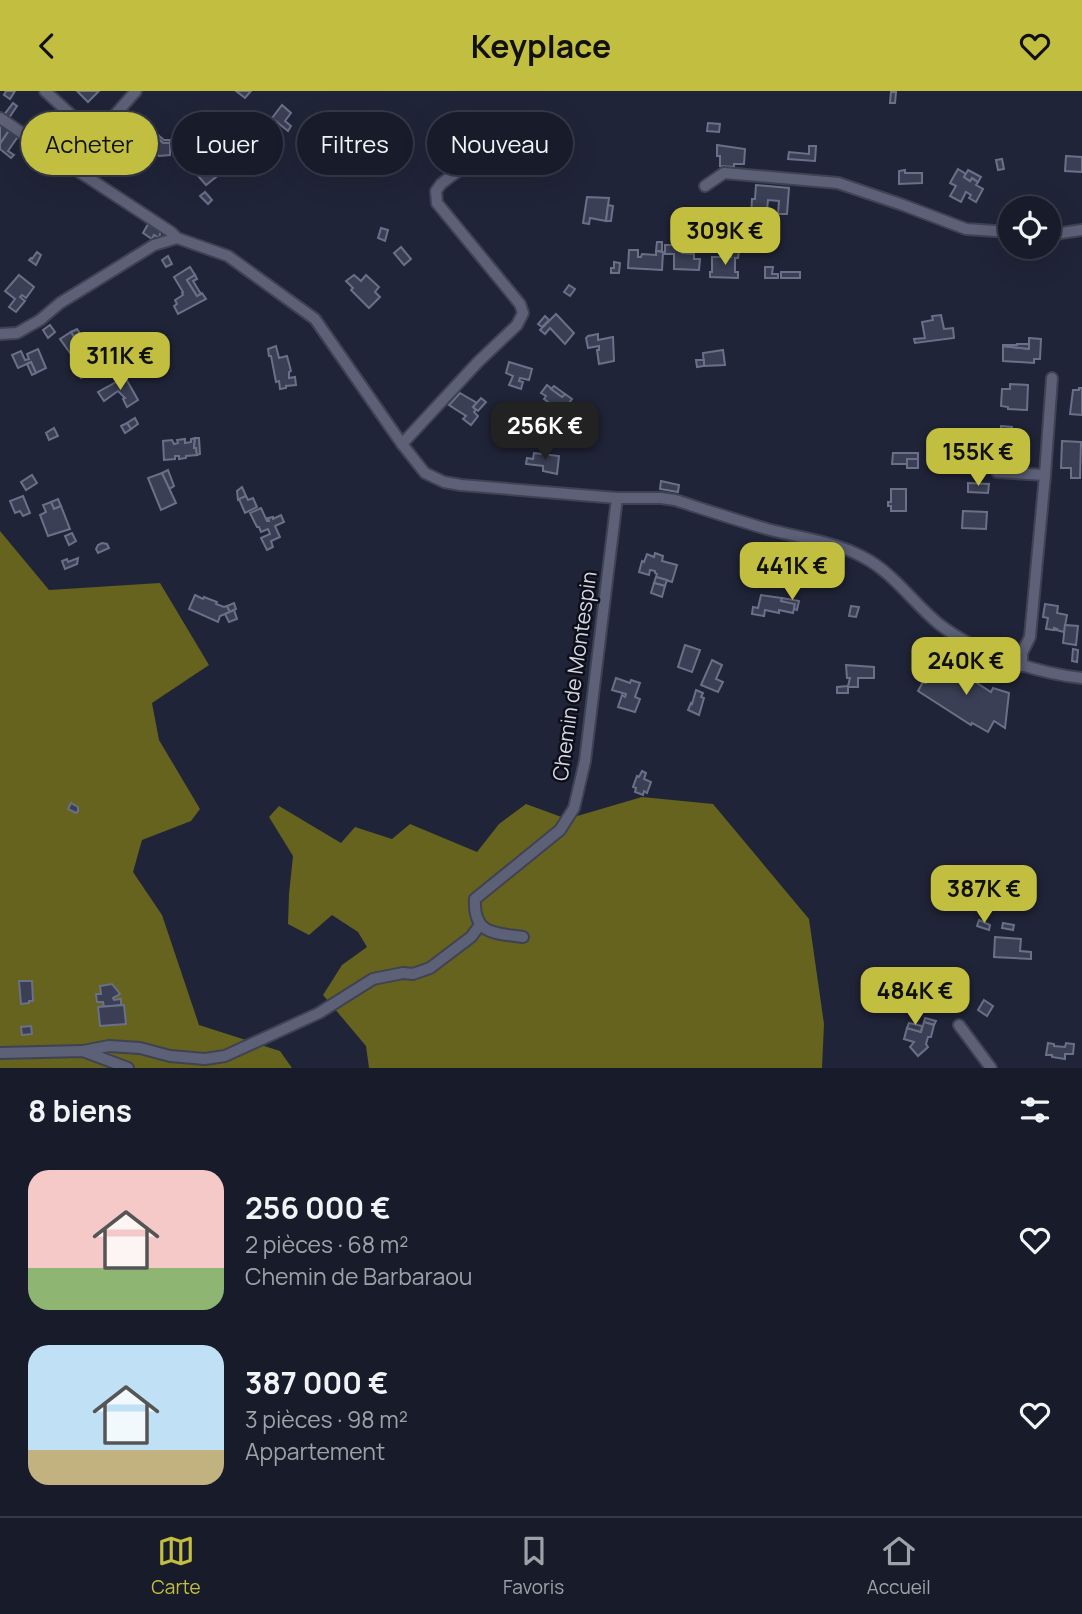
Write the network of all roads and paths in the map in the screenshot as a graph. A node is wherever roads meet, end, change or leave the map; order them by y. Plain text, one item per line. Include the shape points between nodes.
1 (45, 91) edge
2 (136, 91) edge
3 (68, 112) edge
4 (117, 112) edge
5 (0, 118) edge
6 (21, 132) edge
7 (84, 175) edge
8 (453, 175) edge
9 (705, 186) dead end
10 (1082, 230) edge
11 (998, 231) edge
12 (1061, 233) edge
13 (177, 238) junction
14 (0, 334) edge
15 (1052, 377) dead end
16 (402, 444) junction
17 (997, 472) dead end
18 (1045, 475) junction
19 (617, 498) junction
20 (1022, 666) junction
21 (1082, 678) edge
22 (480, 925) junction
23 (523, 937) dead end
24 (959, 1025) dead end
25 (83, 1051) junction
26 (0, 1053) edge
27 (128, 1068) edge
28 (991, 1068) edge

1 - 3 street
2 - 4 street
5 - 6 street
7 - 13 street
8 - 16 street via 436,191 437,203 523,313 517,325
9 - 11 street via 724,173 838,183 966,229
10 - 12 street
13 - 14 street via 154,245 17,333
13 - 16 street via 228,256 315,319
15 - 18 street
16 - 19 street via 425,473 444,482
17 - 18 street
18 - 20 street via 1030,637
19 - 20 street via 675,500 842,547 896,581 940,624 975,646
19 - 22 street, Chemin de Montespin via 585,761 574,808 560,830 475,899 474,913
20 - 21 street
22 - 23 street via 490,933
22 - 25 street via 430,968 373,979 319,1013 225,1056 170,1056 109,1046
24 - 28 street
25 - 26 street
25 - 27 street

